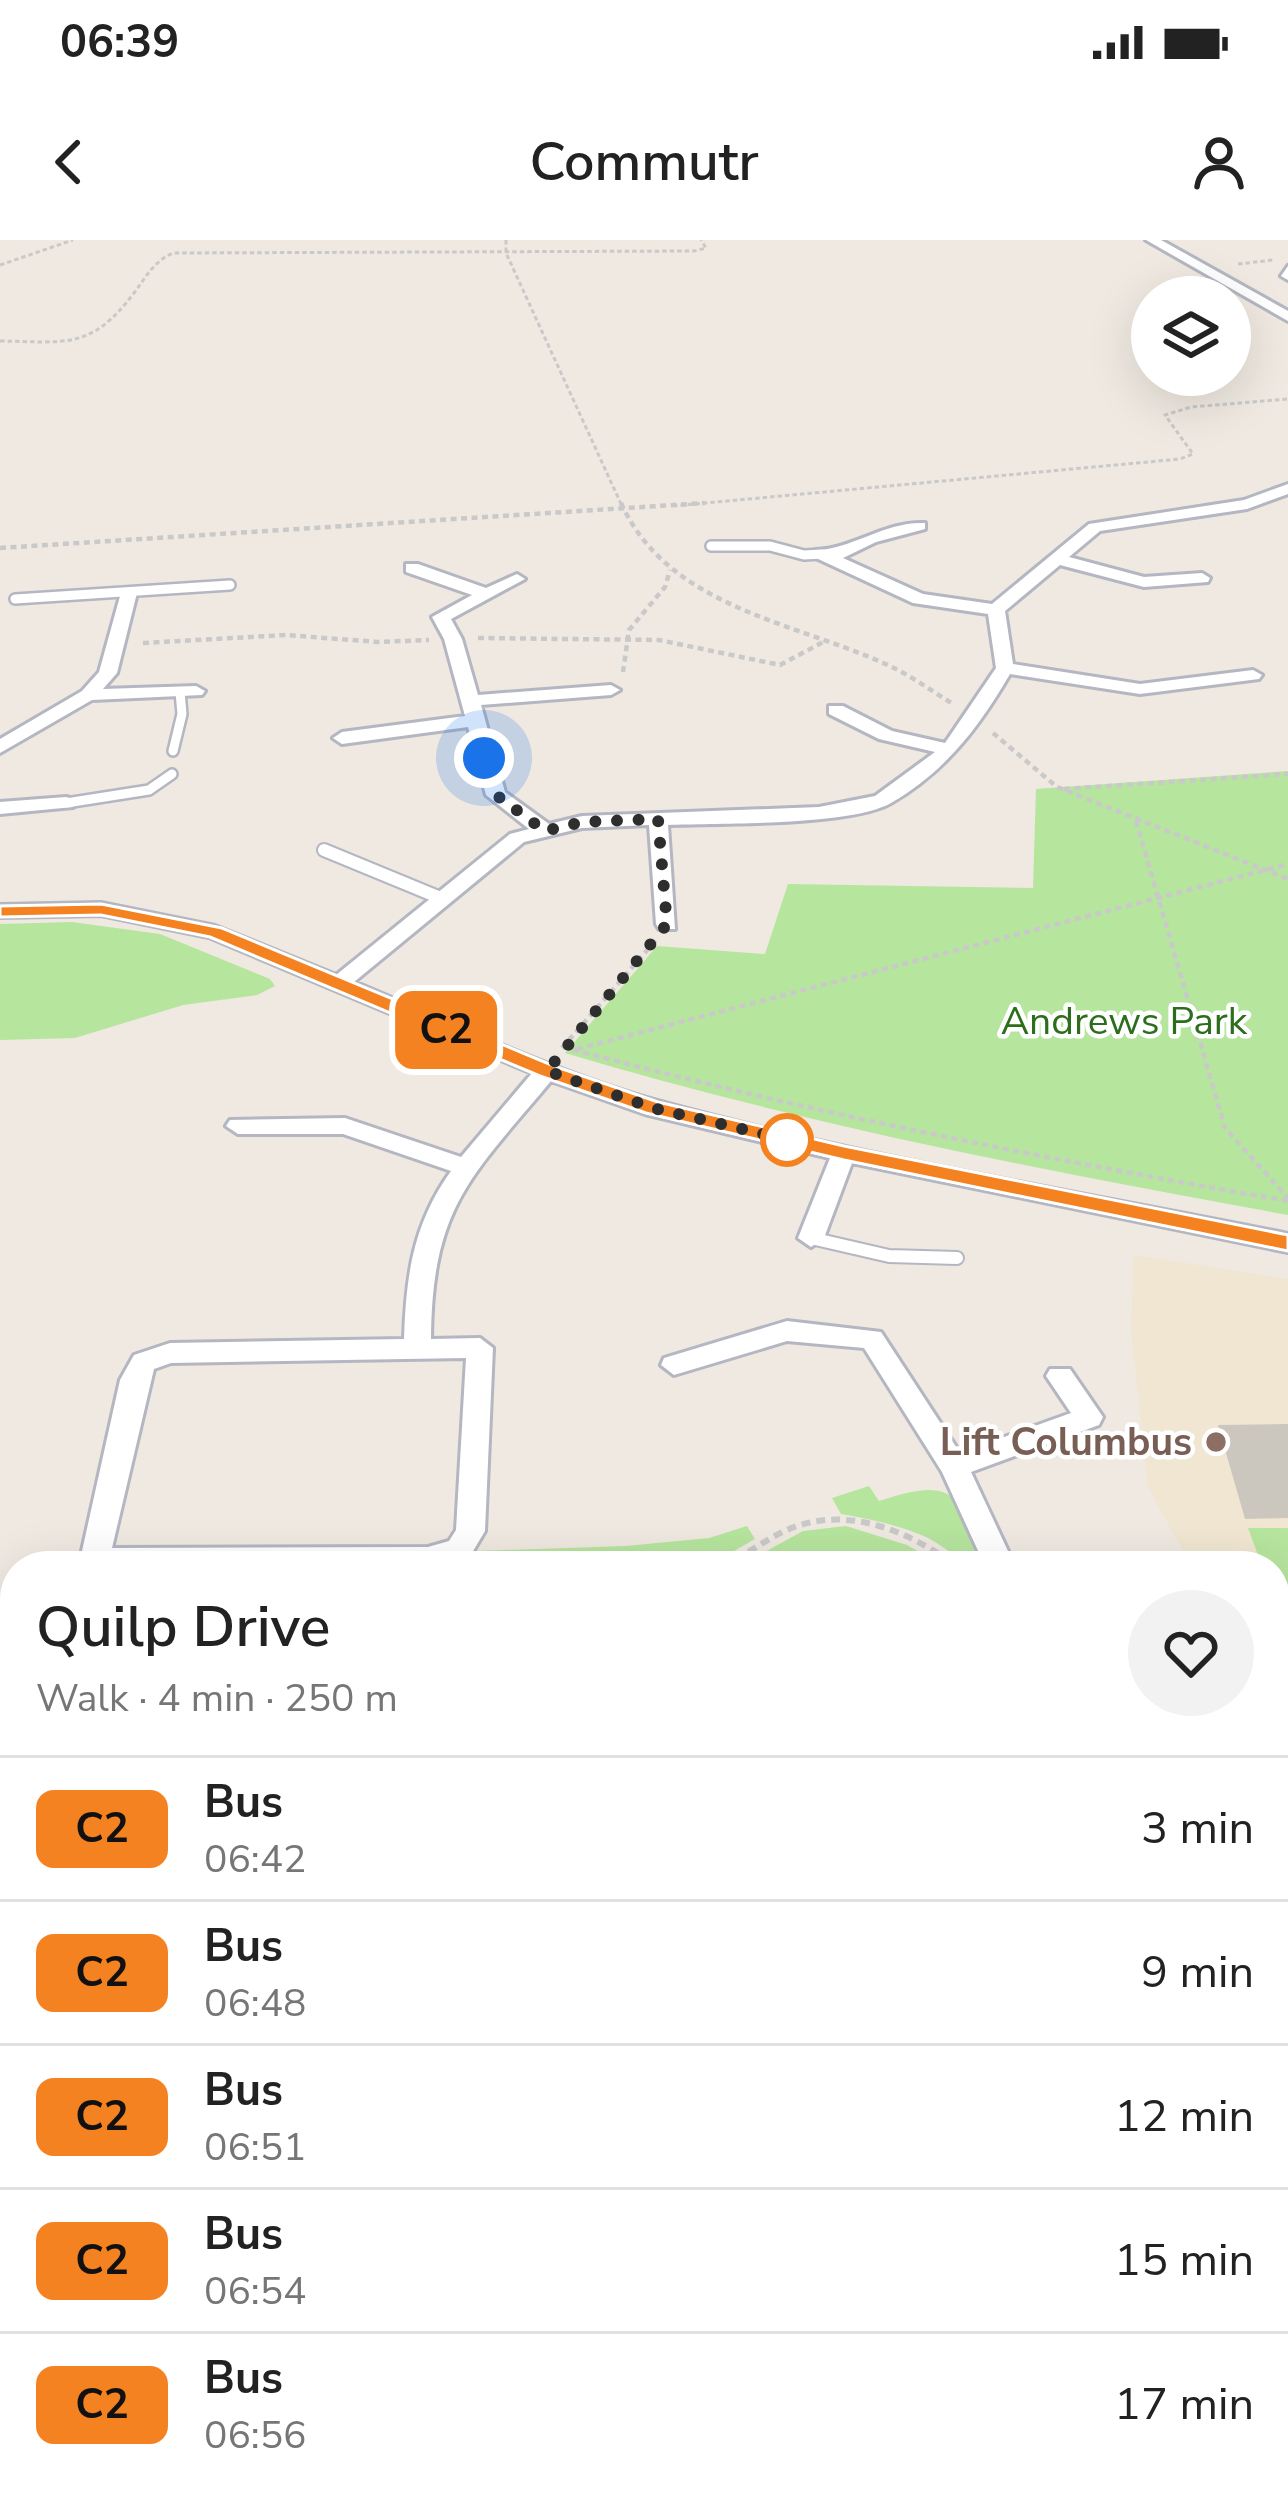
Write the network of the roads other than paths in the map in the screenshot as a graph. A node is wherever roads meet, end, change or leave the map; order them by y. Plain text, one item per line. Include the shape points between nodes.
1 (1152, 240) edge
2 (1288, 317) edge
3 (1288, 489) edge
4 (919, 526) dead end
5 (711, 546) dead end
6 (826, 556) junction
7 (1056, 559) junction
8 (412, 568) dead end
9 (1202, 578) dead end
10 (517, 579) dead end
11 (230, 585) dead end
12 (128, 593) junction
13 (486, 594) junction
14 (15, 599) dead end
15 (996, 610) junction
16 (1004, 668) junction
17 (1253, 674) dead end
18 (610, 690) road end
19 (188, 692) joint
20 (88, 695) junction
21 (836, 710) dead end
22 (470, 711) junction
23 (342, 738) dead end
24 (0, 746) edge
25 (950, 750) junction
26 (173, 751) dead end
27 (172, 775) dead end
28 (66, 803) joint
29 (0, 808) edge
30 (658, 819) junction
31 (545, 831) junction
32 (324, 850) dead end
33 (443, 898) junction
34 (0, 911) edge
35 (667, 924) road end
36 (337, 985) junction
37 (547, 1071) junction
38 (238, 1126) dead end
39 (844, 1153) junction
40 (467, 1168) junction
41 (811, 1238) joint
42 (1288, 1243) edge
43 (957, 1258) dead end
44 (417, 1349) junction
45 (674, 1365) dead end
46 (1060, 1376) dead end
47 (954, 1466) junction
48 (97, 1551) edge
49 (456, 1551) edge
50 (993, 1551) edge

1 - 2 street
3 - 7 street via 1247,504 1095,527
4 - 6 street
5 - 6 lane
6 - 15 street via 919,599
7 - 9 street via 1144,582
7 - 15 street
8 - 13 street
10 - 13 street
11 - 12 lane
12 - 14 lane
12 - 20 street via 109,673
13 - 22 street via 441,617
15 - 16 street
16 - 17 street via 1139,689
16 - 25 street
18 - 22 street
19 - 20 street
19 - 26 lane
20 - 24 street
21 - 25 street via 886,735
22 - 23 street
22 - 31 street via 496,795
25 - 30 street via 881,801 819,813
27 - 28 lane via 149,790
28 - 29 street
30 - 31 street
30 - 35 street
31 - 33 street via 517,838
32 - 33 lane
33 - 36 street
34 - 36 street via 154,917 215,932
36 - 37 street
37 - 39 street via 653,1108
37 - 40 street
38 - 40 street via 345,1126
39 - 41 street
39 - 42 street
40 - 44 street via 436,1216 421,1263
41 - 43 lane via 890,1256
44 - 48 street via 170,1353 144,1362
44 - 49 street via 480,1348 470,1531
45 - 47 street via 787,1331 872,1339
46 - 47 street via 1089,1417
47 - 50 street

